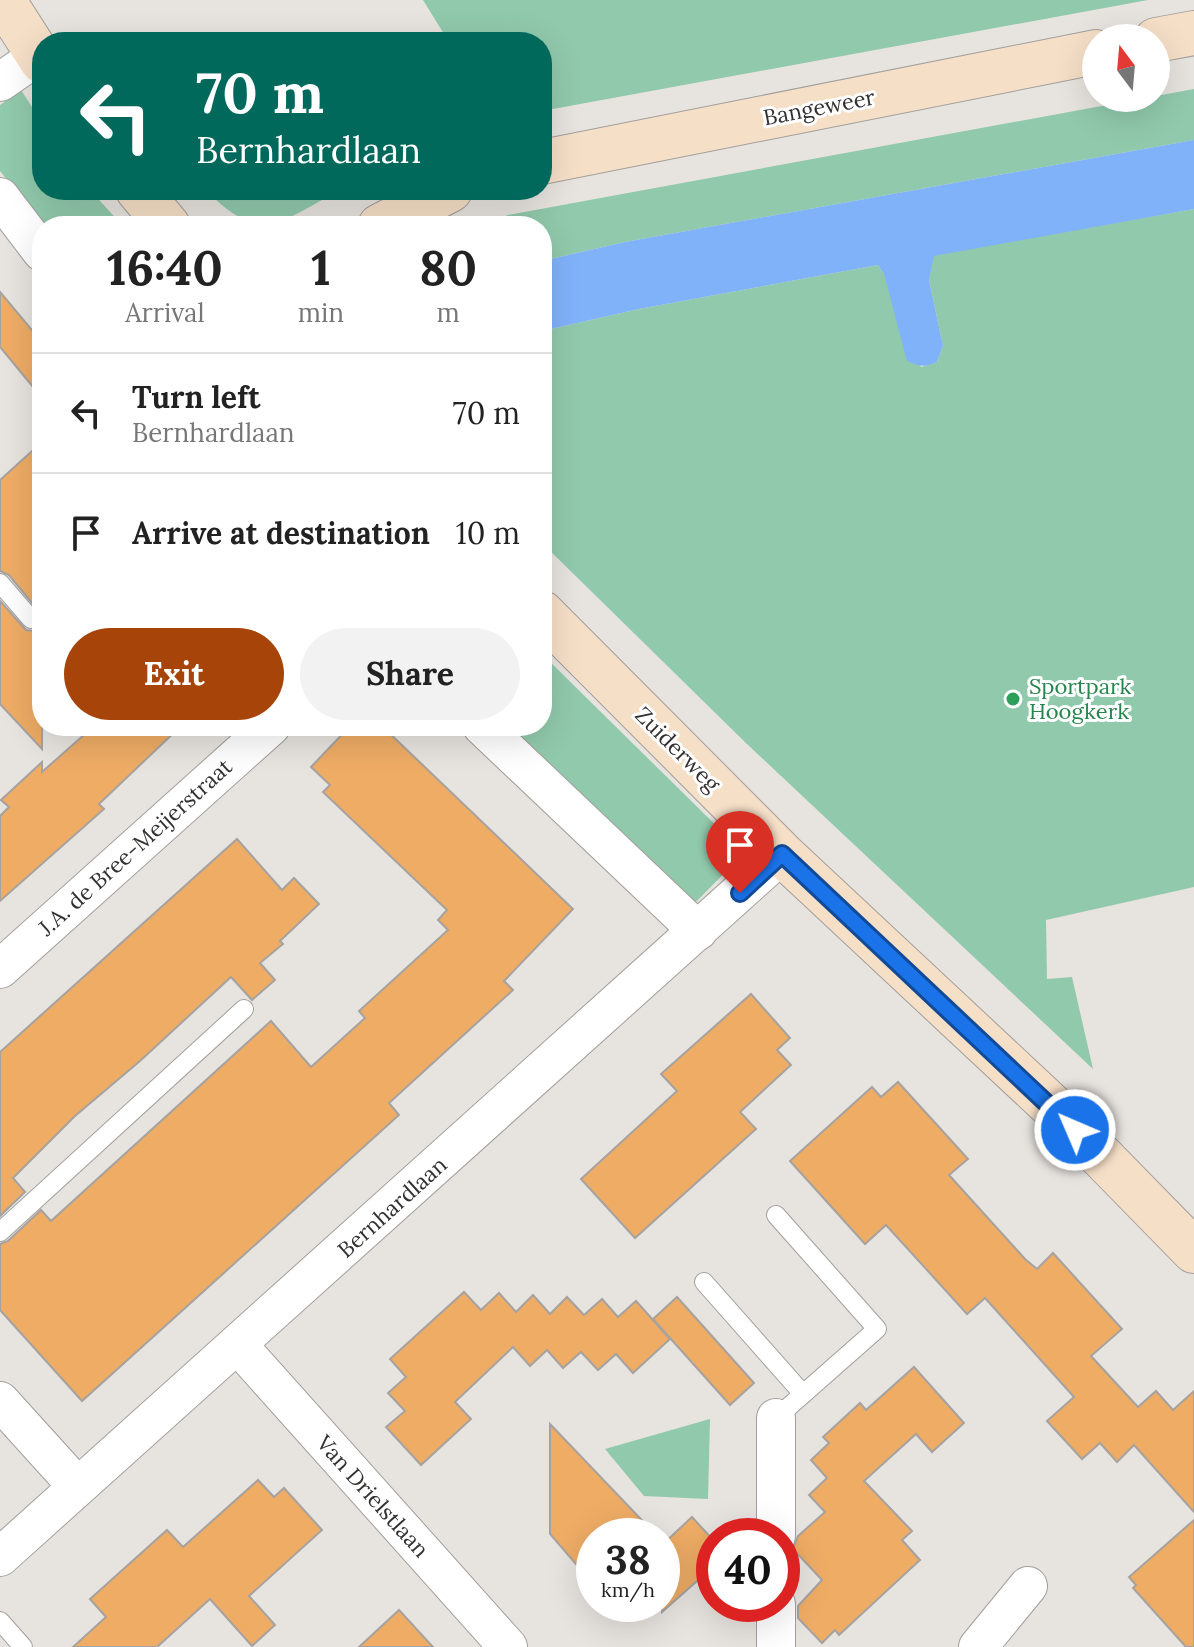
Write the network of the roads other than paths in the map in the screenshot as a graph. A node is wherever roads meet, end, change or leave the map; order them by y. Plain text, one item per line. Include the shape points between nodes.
1 (3, 0) edge
2 (1194, 33) edge
3 (1170, 37) edge
4 (32, 46) edge
5 (1082, 55) edge
6 (32, 64) edge
7 (0, 82) edge
8 (552, 160) edge
9 (0, 197) edge
10 (146, 200) edge
11 (431, 200) edge
12 (160, 216) edge
13 (399, 216) edge
14 (32, 239) edge
15 (0, 583) edge
16 (31, 619) dead end
17 (552, 623) edge
18 (260, 736) edge
19 (493, 736) edge
20 (782, 854) junction
21 (698, 931) junction
22 (0, 969) edge
23 (244, 1009) dead end
24 (776, 1215) dead end
25 (0, 1232) edge
26 (1194, 1251) edge
27 (704, 1282) dead end
28 (238, 1345) junction
29 (0, 1401) edge
30 (790, 1406) junction
31 (77, 1486) junction
32 (778, 1518) edge
33 (0, 1557) edge
34 (1028, 1586) dead end
35 (0, 1621) edge
36 (776, 1622) edge
37 (23, 1647) edge
38 (508, 1647) edge
39 (776, 1647) edge
40 (978, 1647) edge

1 - 4 street
2 - 3 street
5 - 8 street, Bangeweer
6 - 7 street
9 - 14 street
10 - 12 street
11 - 13 street
15 - 16 lane
17 - 20 street, Zuiderweg
18 - 22 street, J.A. de Bree-Meijerstraat
19 - 21 street
20 - 21 street, Bernhardlaan
20 - 26 street, Zuiderweg via 1056,1110
21 - 28 street, Bernhardlaan
23 - 25 lane
24 - 30 lane via 877,1329
27 - 30 lane
28 - 31 street, Bernhardlaan
28 - 38 street, Van Drielstlaan
29 - 31 street
30 - 32 street
31 - 33 street, Bernhardlaan
34 - 40 street
35 - 37 lane
36 - 39 street

